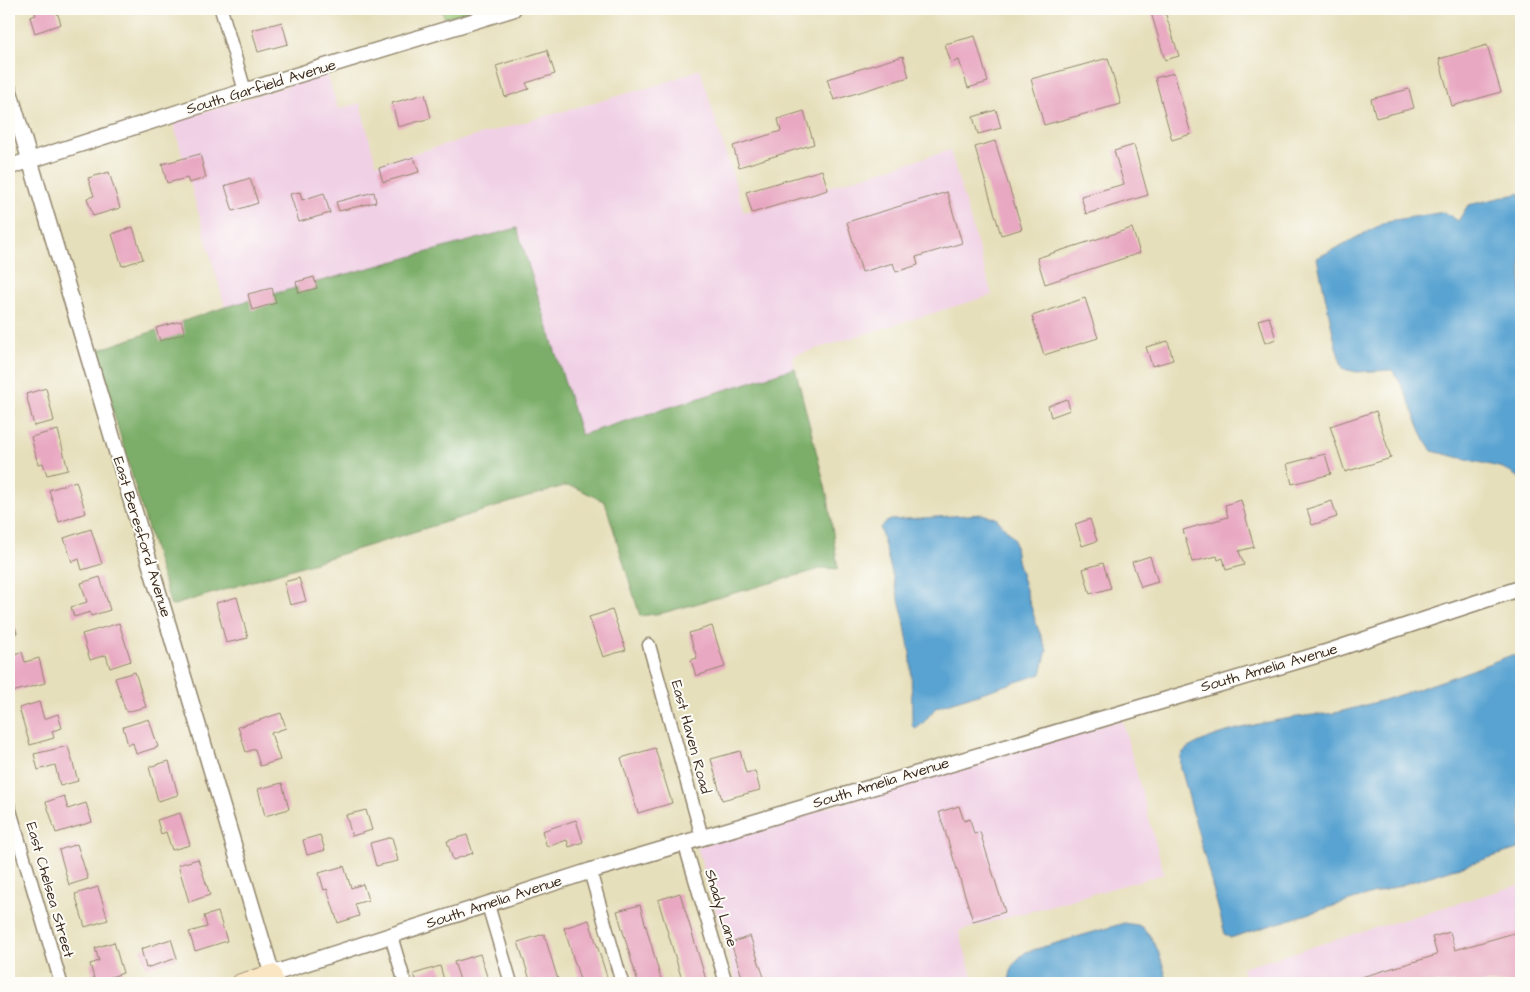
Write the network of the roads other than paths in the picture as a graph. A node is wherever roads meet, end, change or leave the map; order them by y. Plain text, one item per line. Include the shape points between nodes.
1 (221, 9) edge
2 (513, 9) edge
3 (9, 90) edge
4 (245, 91) junction
5 (30, 161) junction
6 (9, 167) edge
7 (1521, 588) edge
8 (649, 645) dead end
9 (9, 807) edge
10 (702, 837) junction
11 (684, 842) junction
12 (590, 871) junction
13 (488, 905) junction
14 (390, 936) junction
15 (274, 978) edge
16 (61, 983) edge
17 (241, 983) edge
18 (405, 983) edge
19 (511, 983) edge
20 (622, 983) edge
21 (726, 983) edge

1 - 4 street
2 - 4 street, South Garfield Avenue
3 - 5 street, East Beresford Avenue
4 - 5 street, South Garfield Avenue
5 - 6 street, South Garfield Avenue
5 - 15 street, East Beresford Avenue
7 - 10 street, South Amelia Avenue via 1324,653
8 - 10 street, East Haven Road
9 - 16 street, East Chelsea Street
10 - 11 street, South Amelia Avenue
11 - 12 street, South Amelia Avenue
11 - 21 street, Shady Lane
12 - 13 street, South Amelia Avenue
12 - 20 street
13 - 14 street, South Amelia Avenue
13 - 19 street
14 - 15 street, South Amelia Avenue
14 - 18 street
15 - 17 main road, South Amelia Avenue

